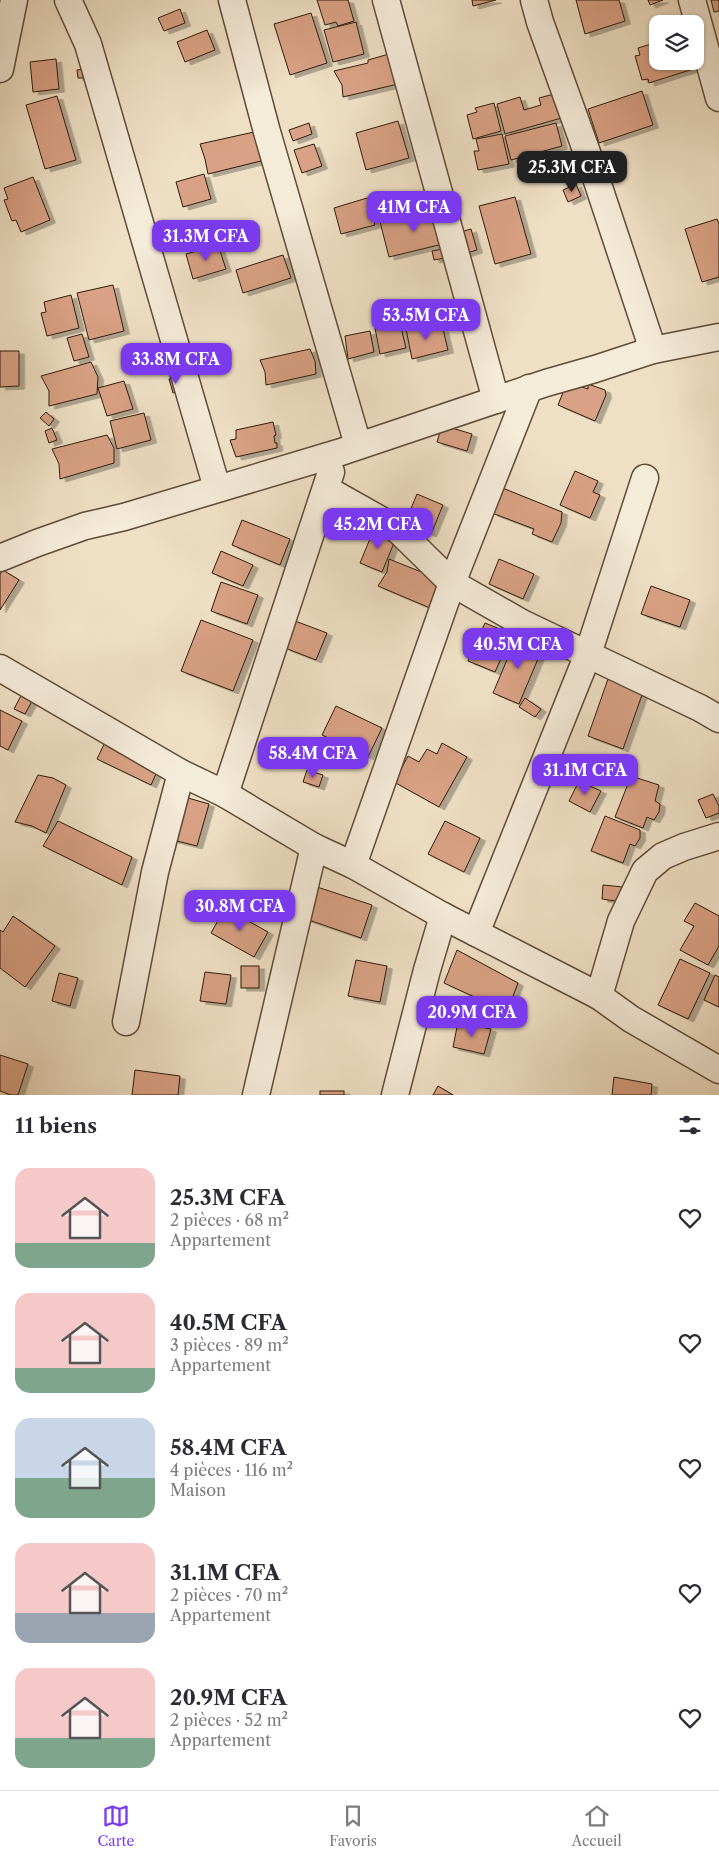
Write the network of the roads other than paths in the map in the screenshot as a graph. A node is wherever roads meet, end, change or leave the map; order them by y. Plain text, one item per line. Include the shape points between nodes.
1 (14, 0) edge
2 (68, 0) edge
3 (232, 0) edge
4 (386, 0) edge
5 (534, 0) edge
6 (692, 0) edge
7 (0, 69) edge
8 (719, 98) edge
9 (719, 337) edge
10 (653, 350) junction
11 (529, 388) junction
12 (496, 400) junction
13 (348, 449) junction
14 (645, 478) dead end
15 (217, 488) junction
16 (326, 489) junction
17 (0, 558) edge
18 (452, 583) junction
19 (588, 654) junction
20 (0, 668) edge
21 (719, 719) edge
22 (181, 773) junction
23 (225, 794) junction
24 (719, 836) edge
25 (314, 847) junction
26 (354, 865) junction
27 (443, 916) junction
28 (476, 933) junction
29 (600, 996) junction
30 (126, 1022) dead end
31 (719, 1070) edge
32 (256, 1095) edge
33 (395, 1095) edge

1 - 7 street
2 - 15 street via 88,44
3 - 13 street
4 - 12 street
5 - 10 street
6 - 8 street
9 - 10 street
10 - 11 street
11 - 12 street
11 - 18 street
12 - 13 street
13 - 15 street
13 - 16 street
14 - 19 street
15 - 17 street via 85,526
16 - 18 street via 397,529
16 - 23 street
18 - 19 street via 522,623
18 - 26 street
19 - 21 street
19 - 28 street
20 - 22 street
22 - 23 street
22 - 30 street via 155,872
23 - 25 street
24 - 29 street via 663,856 645,871 621,922
25 - 26 street
25 - 32 street
26 - 27 street
27 - 28 street
27 - 33 street
28 - 29 street
29 - 31 street via 631,1019

